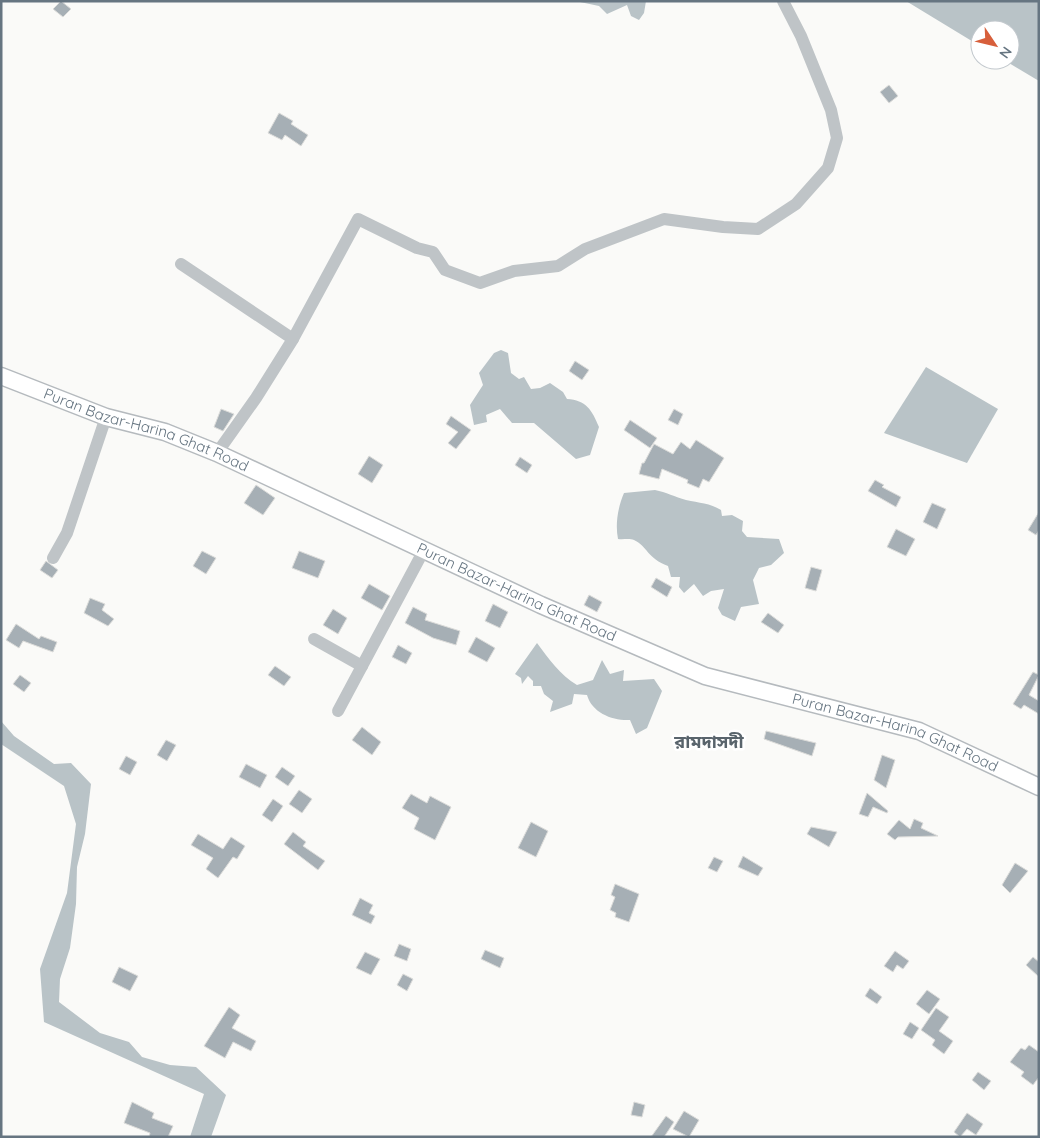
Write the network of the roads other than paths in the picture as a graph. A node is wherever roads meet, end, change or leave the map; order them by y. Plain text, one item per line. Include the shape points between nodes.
1 (783, 1) edge
2 (181, 264) dead end
3 (293, 338) junction
4 (1, 376) edge
5 (106, 417) junction
6 (217, 453) junction
7 (424, 550) junction
8 (53, 558) dead end
9 (314, 639) dead end
10 (362, 666) junction
11 (338, 711) dead end
12 (1039, 786) edge

1 - 3 street via 831,110 838,138 828,168 796,204 758,229 664,219 586,249 558,266 514,271 480,283 445,270 433,252 417,248 358,219
2 - 3 street
3 - 6 street
4 - 5 main road, Puran Bazar-Harina Ghat Road
5 - 6 main road, Puran Bazar-Harina Ghat Road via 165,432
5 - 8 street via 67,533
6 - 7 main road, Puran Bazar-Harina Ghat Road
7 - 10 street
7 - 12 main road, Puran Bazar-Harina Ghat Road via 540,605 705,676 919,731
9 - 10 street
10 - 11 street

